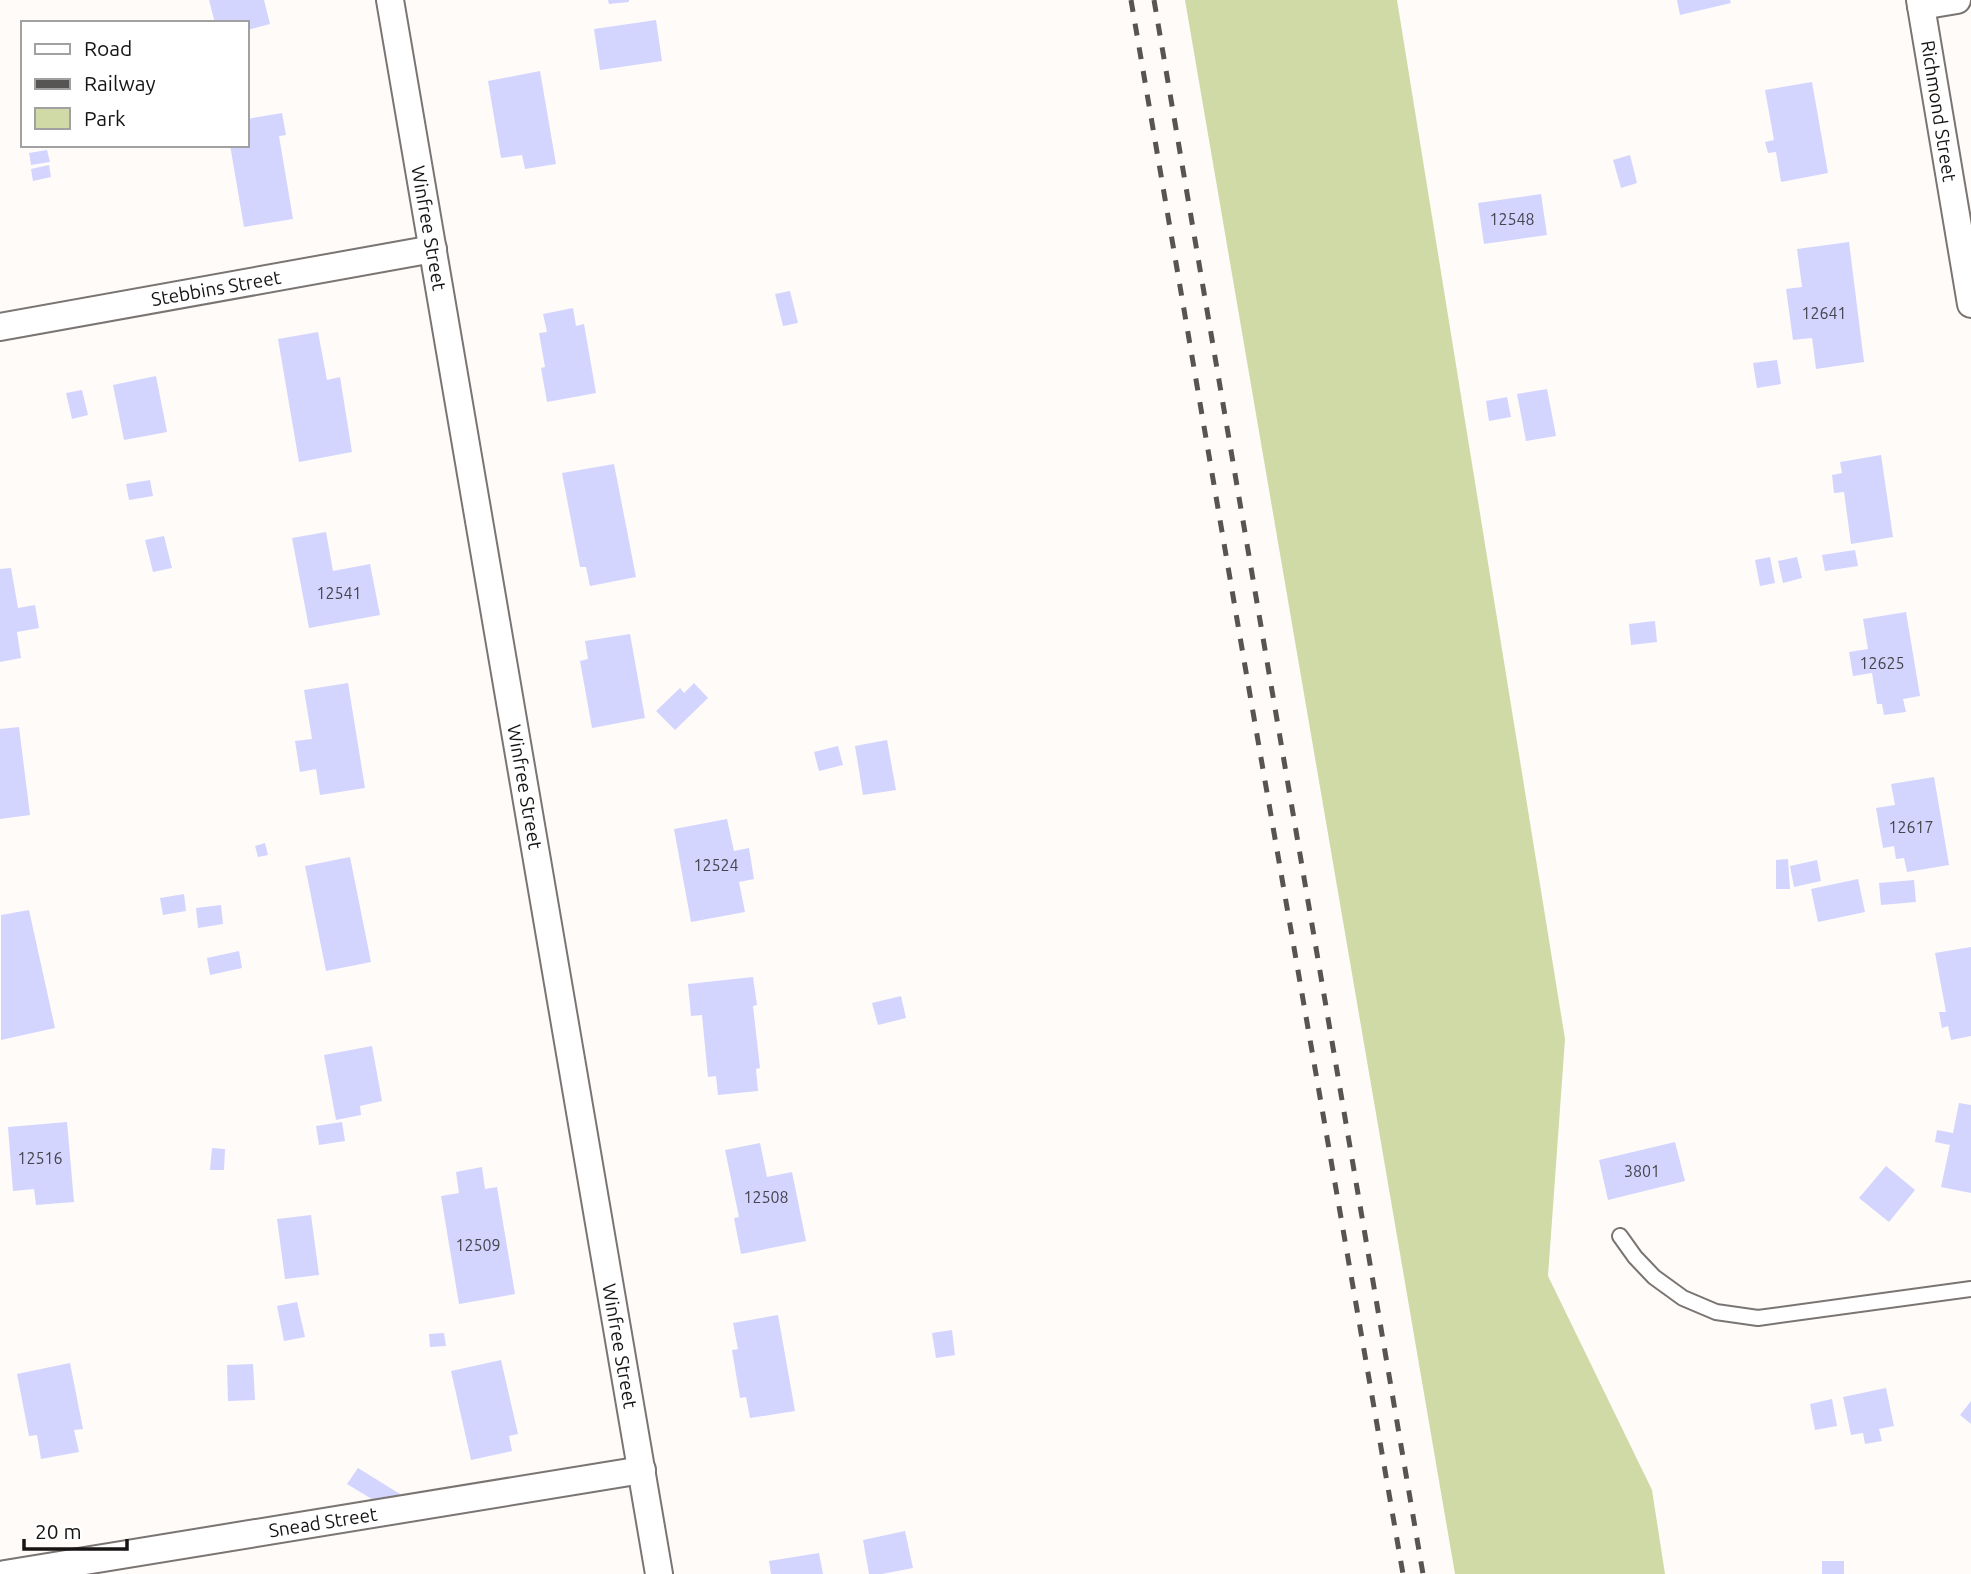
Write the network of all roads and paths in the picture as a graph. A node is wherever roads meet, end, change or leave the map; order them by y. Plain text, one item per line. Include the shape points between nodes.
1 (390, 0) edge
2 (1957, 0) edge
3 (1921, 3) edge
4 (433, 249) junction
5 (1971, 304) edge
6 (0, 327) edge
7 (1620, 1236) dead end
8 (1971, 1289) edge
9 (642, 1470) junction
10 (5, 1574) edge
11 (659, 1574) edge

1 - 4 street, Winfree Street
2 - 3 street
3 - 5 street, Richmond Street
4 - 6 street, Stebbins Street
4 - 9 street, Winfree Street
7 - 8 lane via 1654,1277 1683,1298 1716,1312 1758,1318
9 - 10 street, Snead Street
9 - 11 street, Winfree Street

